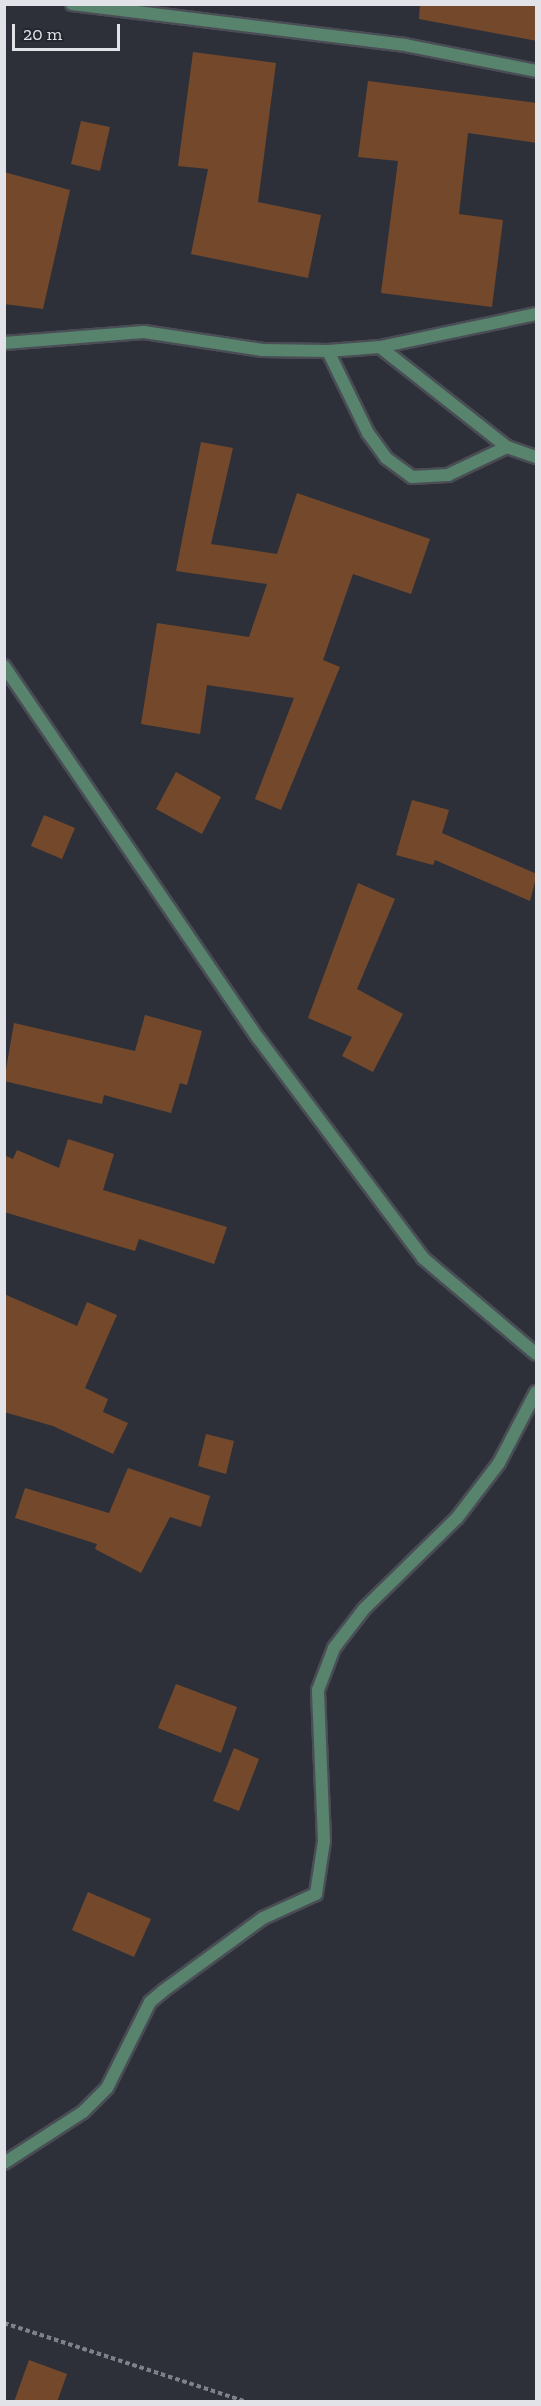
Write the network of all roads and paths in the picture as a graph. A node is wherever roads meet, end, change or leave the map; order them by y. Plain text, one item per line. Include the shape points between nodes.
1 (72, 4) edge
2 (537, 71) edge
3 (537, 314) edge
4 (4, 343) edge
5 (380, 347) junction
6 (328, 351) junction
7 (507, 447) junction
8 (537, 457) edge
9 (4, 666) edge
10 (537, 1354) edge
11 (537, 1392) edge
12 (4, 2163) edge
13 (4, 2323) edge
14 (247, 2402) edge

1 - 2 street via 405,45
3 - 5 street
4 - 6 street via 144,332 263,350
5 - 6 street
5 - 7 street
6 - 7 street via 368,433 386,458 412,477 448,475
7 - 8 street
9 - 10 street via 258,1038 416,1249
11 - 12 street via 499,1463 457,1518 364,1609 333,1648 318,1690 324,1841 316,1894 263,1918 150,2002 107,2088 84,2112
13 - 14 path

